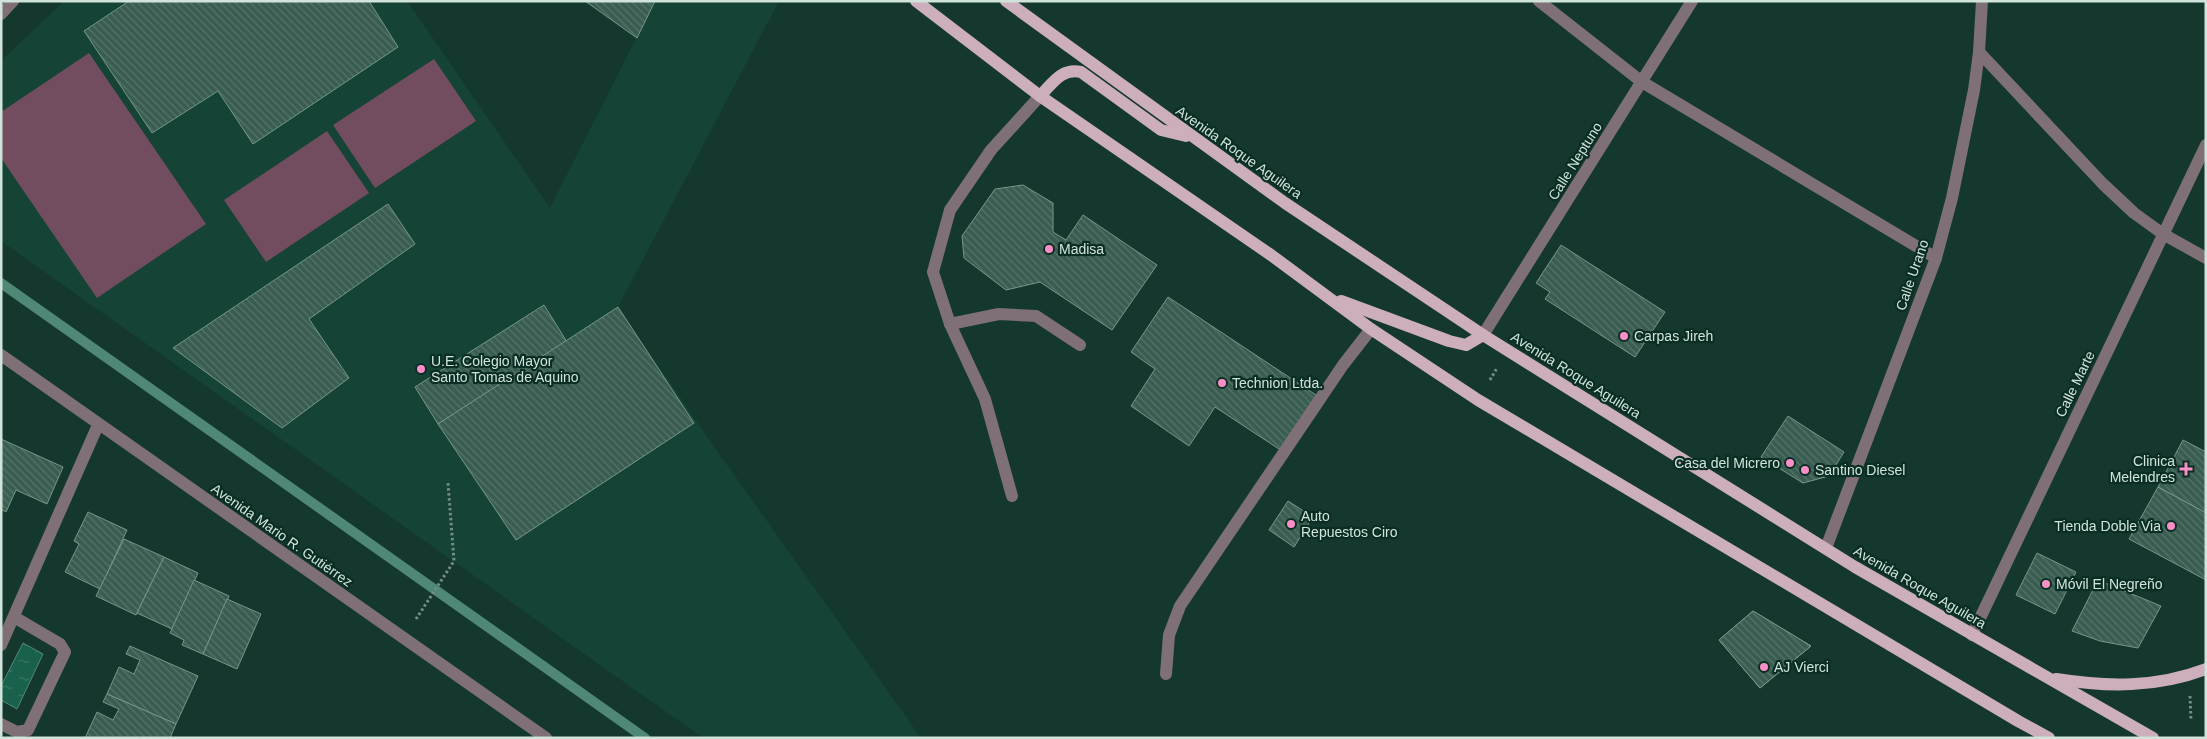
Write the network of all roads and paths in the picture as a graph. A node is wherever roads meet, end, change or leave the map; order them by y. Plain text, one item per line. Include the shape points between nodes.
1 (14, 1) edge
2 (916, 1) edge
3 (1006, 1) edge
4 (1539, 1) edge
5 (1692, 1) edge
6 (1982, 1) edge
7 (1, 14) edge
8 (1979, 52) junction
9 (1642, 82) junction
10 (1040, 96) junction
11 (1193, 138) junction
12 (2206, 145) edge
13 (2164, 234) junction
14 (1936, 258) junction
15 (2206, 258) edge
16 (1326, 296) junction
17 (950, 324) junction
18 (1371, 329) junction
19 (1483, 335) junction
20 (1080, 345) dead end
21 (1507, 351) junction
22 (1, 355) edge
23 (1478, 400) junction
24 (98, 425) junction
25 (448, 483) dead end
26 (1012, 496) dead end
27 (1826, 548) junction
28 (14, 616) junction
29 (418, 616) dead end
30 (1972, 635) junction
31 (1, 645) edge
32 (2206, 669) edge
33 (1166, 674) dead end
34 (2048, 678) junction
35 (2018, 721) junction
36 (1, 724) edge
37 (546, 738) edge
38 (2034, 738) edge
39 (2049, 738) edge
40 (2153, 738) edge

1 - 7 street
2 - 10 main road
3 - 11 main road, Avenida Roque Aguilera
4 - 9 street
5 - 9 street, Calle Neptuno
6 - 8 street, Calle Urano
8 - 13 street via 2103,184 2134,213
8 - 14 street, Calle Urano via 1952,198
9 - 14 street
9 - 19 street, Calle Neptuno
10 - 11 main road via 1062,73 1071,70 1081,72 1161,130
10 - 16 main road
10 - 17 street via 997,142 950,210 933,272
11 - 19 main road, Avenida Roque Aguilera
12 - 13 street, Calle Marte
13 - 15 street
13 - 30 street, Calle Marte
14 - 27 street, Calle Urano
16 - 18 main road
16 - 19 main road via 1449,341 1466,345
17 - 20 street via 999,314 1036,316
17 - 26 street via 985,399
18 - 23 main road
18 - 33 street via 1343,365 1180,606 1169,635
19 - 21 main road, Avenida Roque Aguilera
21 - 23 path
21 - 27 main road, Avenida Roque Aguilera
22 - 24 street, Avenida Mario R. Gutiérrez
23 - 35 main road
24 - 28 street
24 - 37 street, Avenida Mario R. Gutiérrez
25 - 29 path via 454,561
27 - 30 main road, Avenida Roque Aguilera
28 - 31 street
28 - 36 street via 60,644 65,652 28,730 17,732
30 - 34 main road, Avenida Roque Aguilera
32 - 34 main road via 2188,676 2142,684 2095,685
34 - 40 main road, Avenida Roque Aguilera
35 - 38 main road
35 - 39 main road

